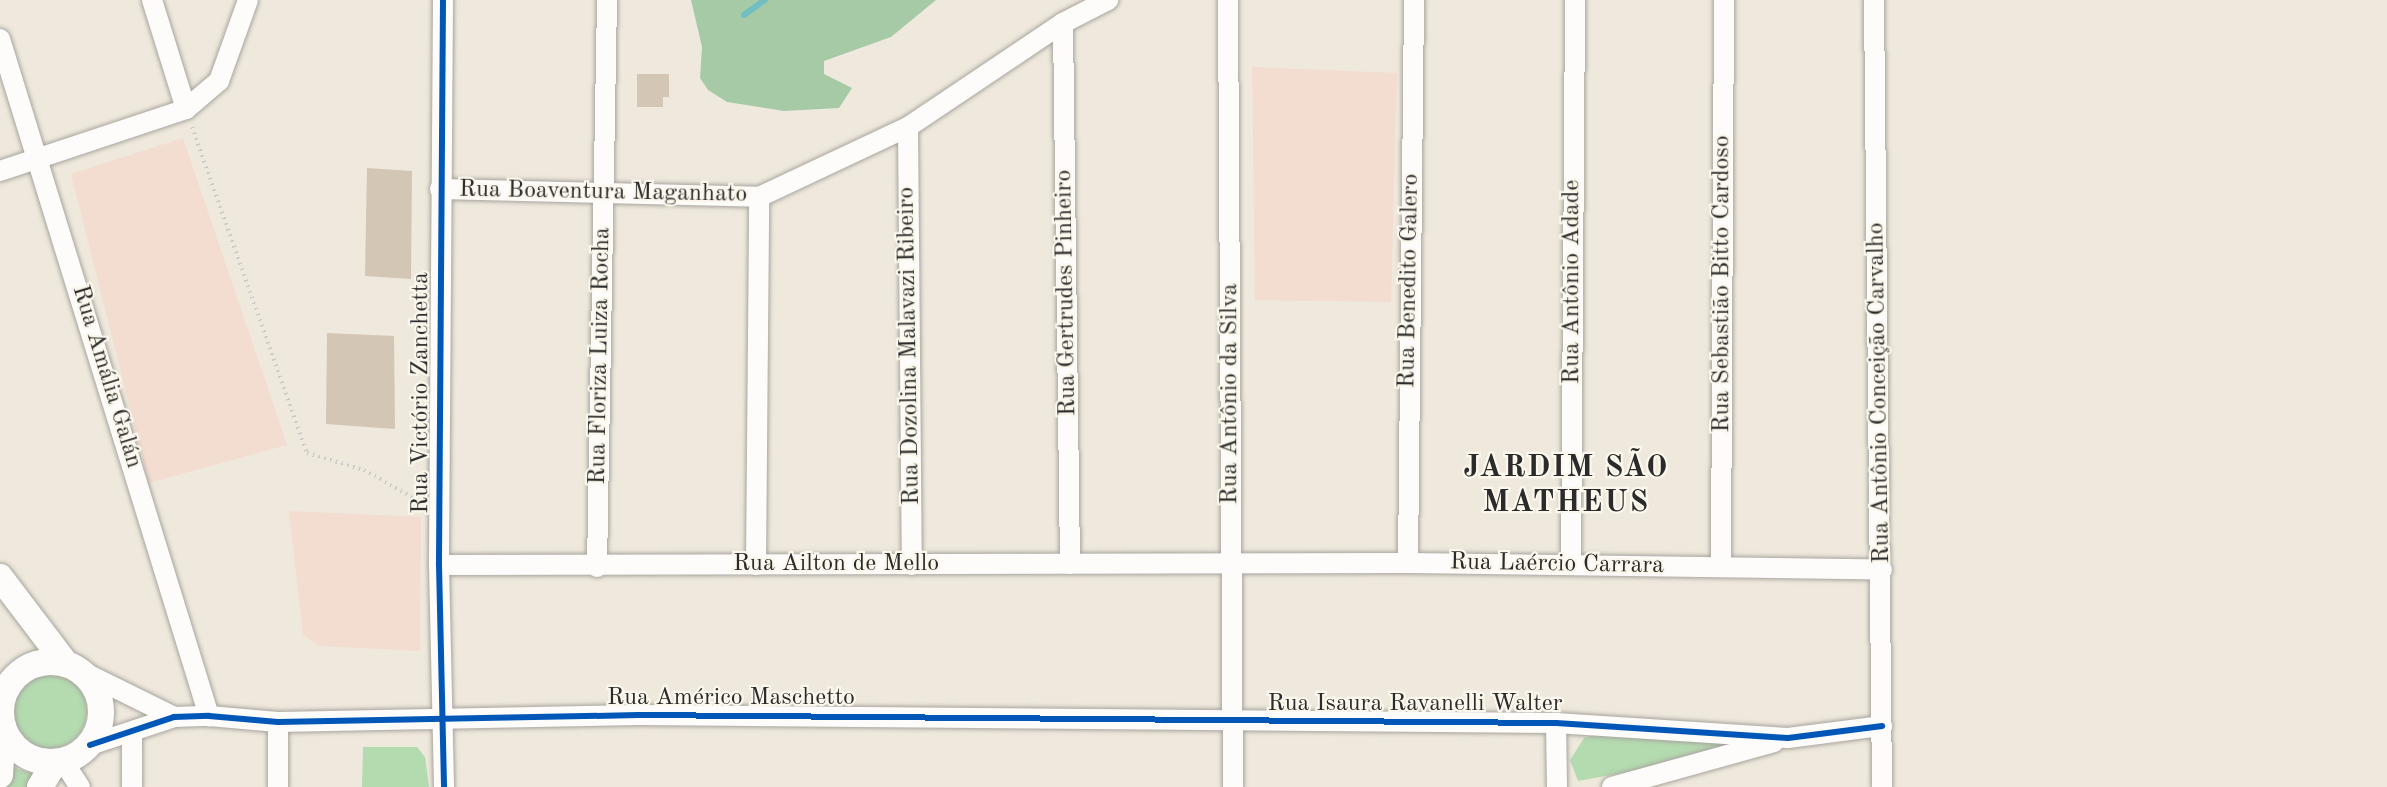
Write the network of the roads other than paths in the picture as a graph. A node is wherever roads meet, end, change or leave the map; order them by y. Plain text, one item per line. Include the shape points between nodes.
1 (152, 0) edge
2 (248, 0) edge
3 (442, 0) edge
4 (607, 0) edge
5 (1108, 0) edge
6 (1228, 0) edge
7 (1414, 0) edge
8 (1575, 0) edge
9 (1724, 0) edge
10 (1874, 0) edge
11 (1063, 23) junction
12 (0, 39) edge
13 (186, 109) junction
14 (908, 127) junction
15 (39, 159) junction
16 (0, 171) edge
17 (440, 189) junction
18 (604, 192) junction
19 (759, 197) junction
20 (1408, 563) junction
21 (1070, 564) junction
22 (1571, 564) junction
23 (912, 565) junction
24 (439, 566) junction
25 (756, 566) junction
26 (597, 567) junction
27 (1232, 567) junction
28 (1721, 567) junction
29 (1882, 570) junction
30 (0, 577) edge
31 (73, 667) junction
32 (1, 716) edge
33 (208, 716) junction
34 (174, 717) junction
35 (443, 721) junction
36 (278, 722) junction
37 (1234, 722) junction
38 (1556, 723) junction
39 (1882, 726) junction
40 (132, 732) junction
41 (1788, 738) junction
42 (90, 745) junction
43 (59, 762) junction
44 (0, 775) edge
45 (40, 787) edge
46 (80, 787) edge
47 (132, 787) edge
48 (279, 787) edge
49 (444, 787) edge
50 (1233, 787) edge
51 (1557, 787) edge
52 (1612, 787) edge
53 (1882, 787) edge

1 - 13 street
2 - 13 street via 219,81
3 - 17 street, Rua Victório Zanchetta
4 - 18 street, Rua Floriza Luiza Rocha
5 - 11 street, Rua Boaventura Maganhato
6 - 27 street, Rua Antônio da Silva
7 - 20 street, Rua Benedito Galero
8 - 22 street, Rua Antônio Adade
9 - 28 street, Rua Sebastião Bitto Cardoso
10 - 29 street, Rua Antônio Conceição Carvalho
11 - 14 street, Rua Boaventura Maganhato
11 - 21 street, Rua Gertrudes Pinheiro
12 - 15 street, Rua Amália Galán
13 - 15 street
14 - 19 street, Rua Boaventura Maganhato
14 - 23 street, Rua Dozolina Malavazi Ribeiro
15 - 16 street
15 - 33 street, Rua Amália Galán
17 - 18 street, Rua Boaventura Maganhato
17 - 24 street, Rua Victório Zanchetta
18 - 19 street, Rua Boaventura Maganhato
18 - 26 street, Rua Floriza Luiza Rocha
19 - 25 street
20 - 22 street, Rua Laércio Carrara
20 - 27 street, Rua Laércio Carrara
21 - 23 street, Rua Ailton de Mello
21 - 27 street, Rua Ailton de Mello
22 - 28 street, Rua Laércio Carrara
23 - 25 street, Rua Ailton de Mello
24 - 26 street, Rua Ailton de Mello
24 - 35 street, Rua Victório Zanchetta
25 - 26 street, Rua Ailton de Mello
27 - 37 street, Rua Antônio da Silva
28 - 29 street, Rua Laércio Carrara
29 - 39 street, Rua Antônio Conceição Carvalho
30 - 31 street
31 - 32 street via 51,662 21,672 3,696
31 - 34 street, Rua Américo Maschetto
31 - 42 street via 96,690 102,714
32 - 43 street via 29,757
32 - 44 street
33 - 34 street, Rua Américo Maschetto
33 - 36 street, Rua Américo Maschetto
34 - 40 street, Rua Américo Maschetto
35 - 36 street, Rua Américo Maschetto
35 - 37 street, Rua Américo Maschetto via 650,715
35 - 49 street, Rua Victório Zanchetta
36 - 48 street
37 - 38 street, Rua Isaura Ravanelli Walter
37 - 50 street, Rua Antônio da Silva
38 - 41 street, Rua Isaura Ravanelli Walter
38 - 51 street
39 - 41 street, Rua Isaura Ravanelli Walter
39 - 53 street, Rua Antônio Conceição Carvalho
40 - 42 street, Rua Américo Maschetto
40 - 47 street
41 - 52 street
42 - 43 street
43 - 45 street
43 - 46 street

